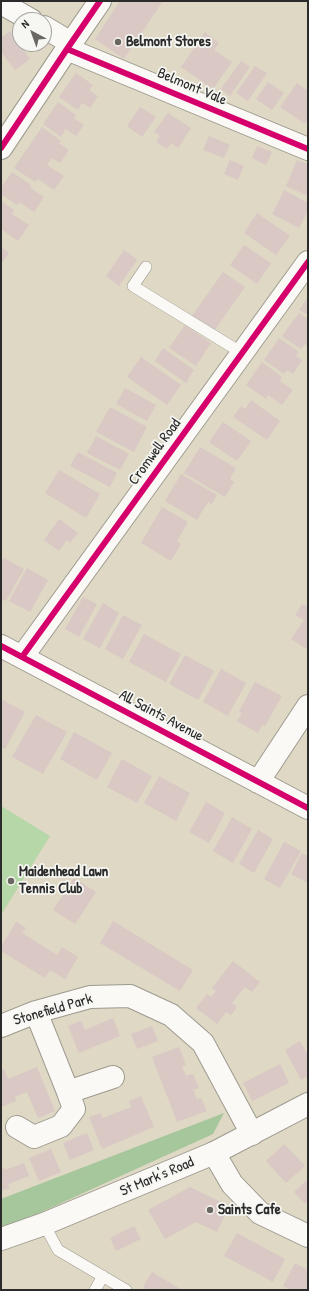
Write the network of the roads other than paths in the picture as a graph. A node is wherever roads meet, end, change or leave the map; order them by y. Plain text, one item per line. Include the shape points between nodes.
1 (100, 1) edge
2 (1, 4) edge
3 (16, 12) edge
4 (52, 34) edge
5 (69, 46) junction
6 (1, 148) edge
7 (308, 149) edge
8 (308, 262) edge
9 (146, 267) dead end
10 (242, 353) junction
11 (1, 646) edge
12 (22, 657) junction
13 (308, 706) edge
14 (258, 782) junction
15 (308, 808) edge
16 (36, 1012) junction
17 (1, 1026) edge
18 (113, 1077) dead end
19 (68, 1092) junction
20 (308, 1104) edge
21 (17, 1127) dead end
22 (252, 1134) junction
23 (214, 1153) junction
24 (44, 1224) junction
25 (308, 1236) edge
26 (1, 1239) edge
27 (103, 1276) junction
28 (95, 1290) edge
29 (126, 1290) edge

1 - 5 street
2 - 3 street
4 - 5 street, Belmont Vale
5 - 6 street
5 - 7 street, Belmont Vale
8 - 10 street, Cromwell Road
9 - 10 lane via 133,286
10 - 12 street, Cromwell Road
11 - 12 street, All Saints Avenue
12 - 14 street, All Saints Avenue
13 - 14 street
14 - 15 street, All Saints Avenue
16 - 17 street, Stonefield Park
16 - 19 street
16 - 22 street, Stonefield Park via 90,997 130,996 171,1014 203,1043
18 - 19 street
19 - 21 street via 74,1109 61,1126 34,1137
20 - 22 street, St Mark's Road
22 - 23 street, St Mark's Road
23 - 24 street, St Mark's Road
23 - 25 street via 232,1184 260,1213
24 - 26 street, St Mark's Road
24 - 27 lane via 58,1250
27 - 28 lane
27 - 29 lane

